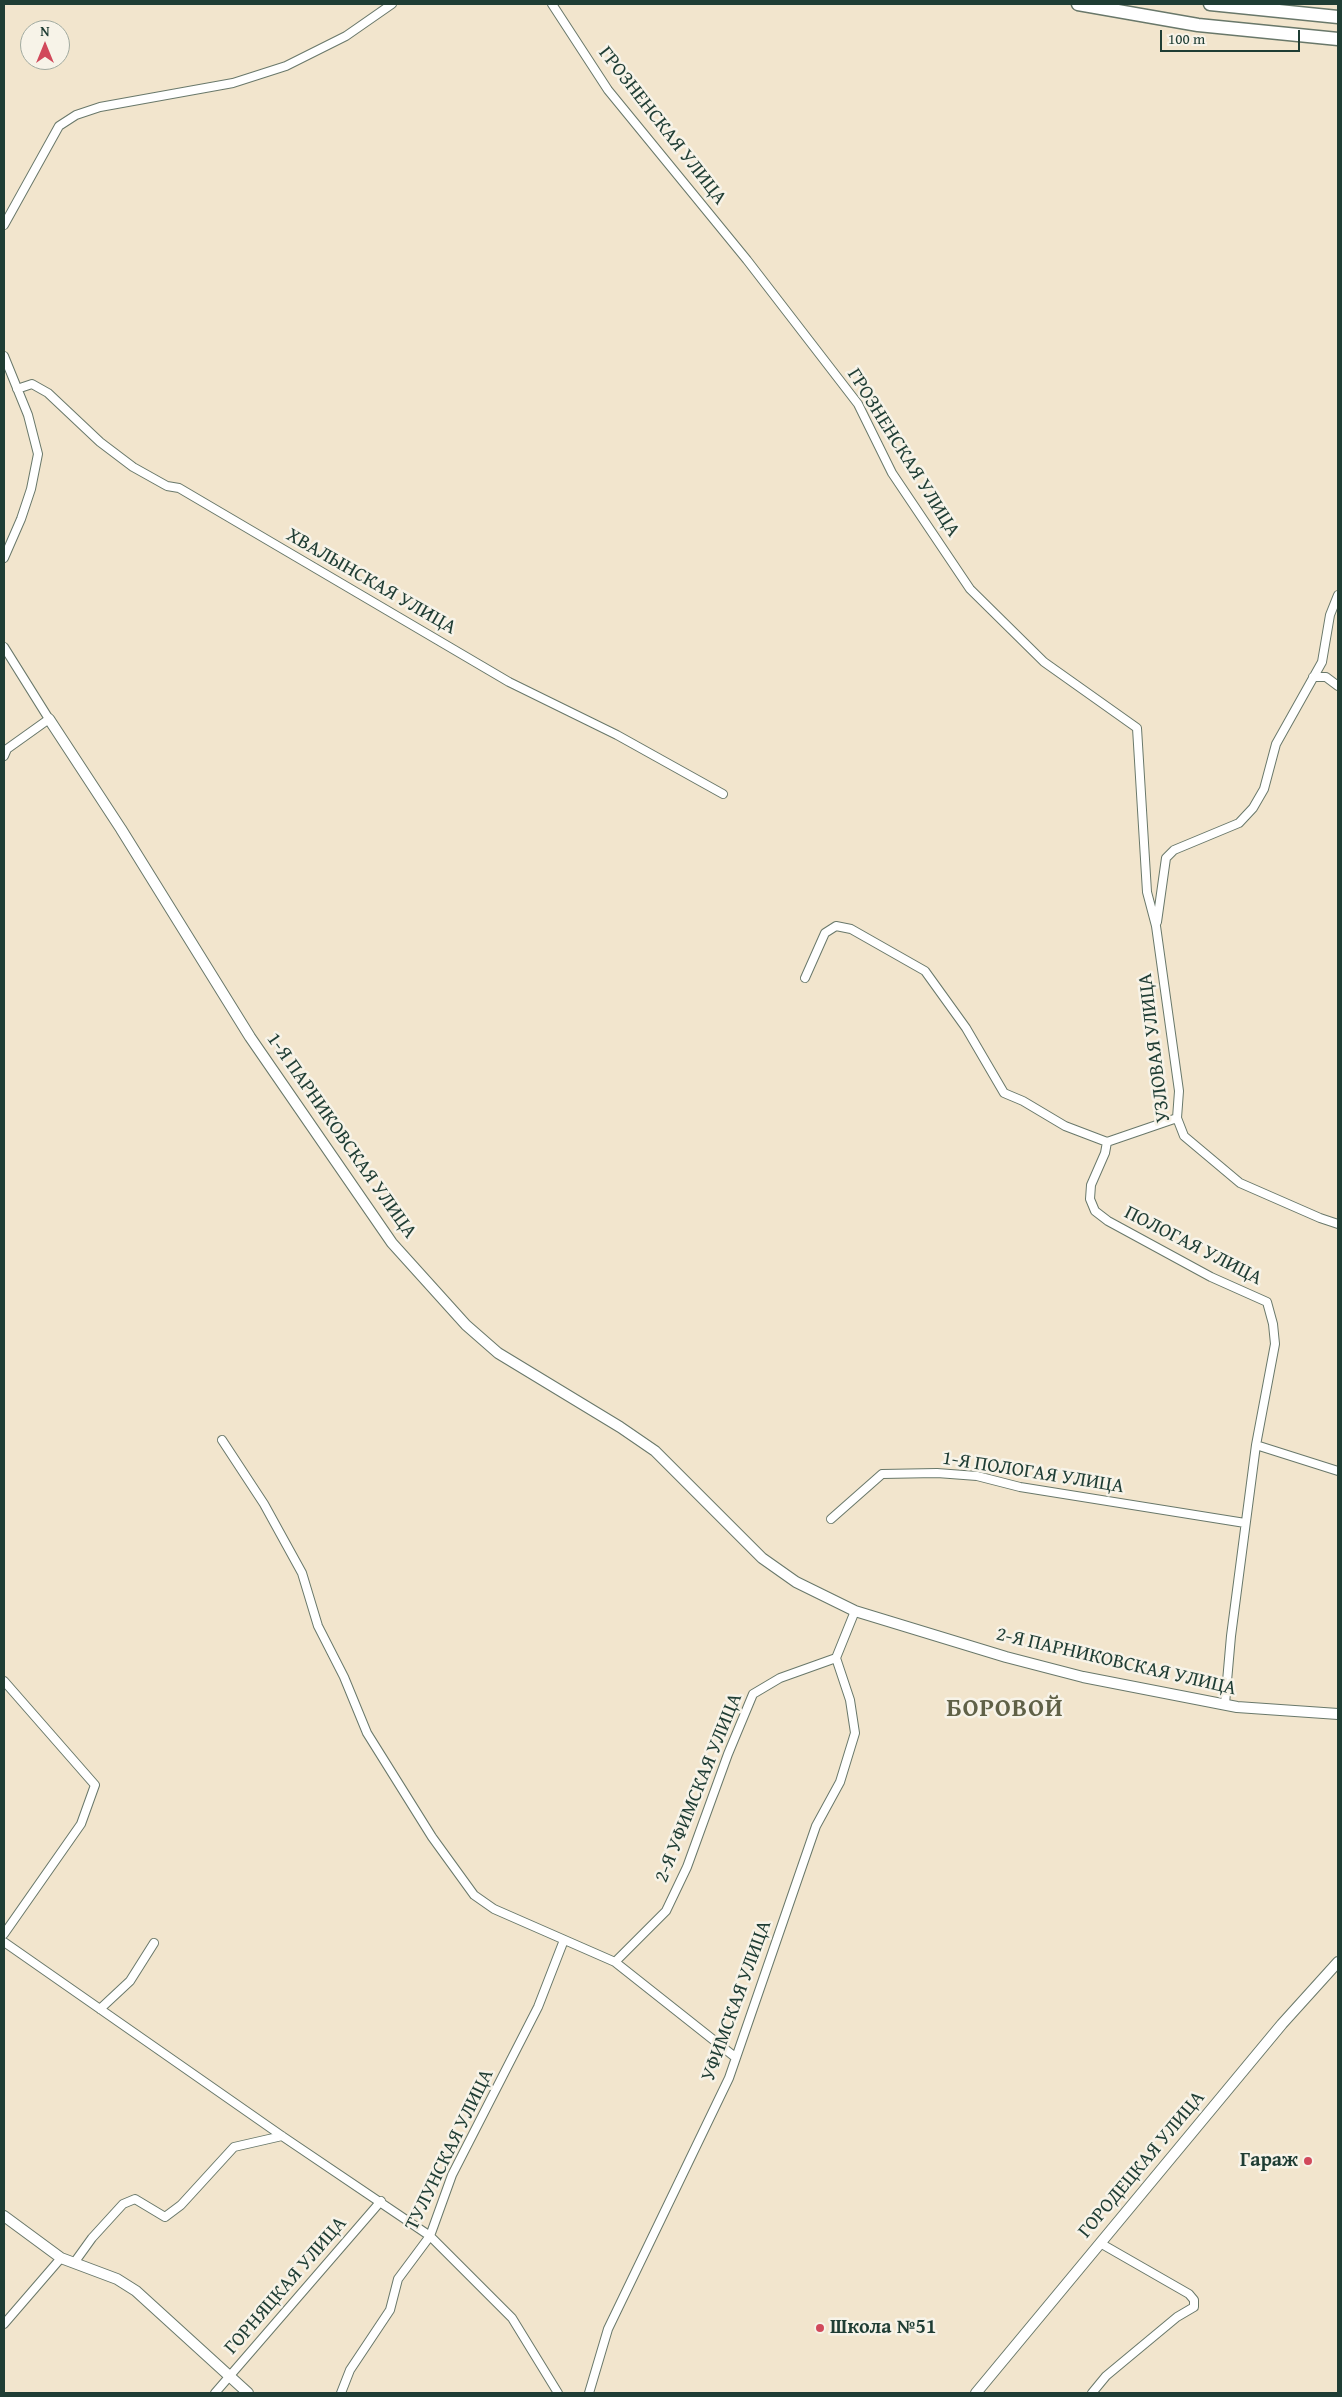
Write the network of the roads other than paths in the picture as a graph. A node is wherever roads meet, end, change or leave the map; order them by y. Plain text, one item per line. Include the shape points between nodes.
1 (392, 4) edge
2 (552, 4) edge
3 (1078, 4) edge
4 (1210, 4) edge
5 (1338, 17) edge
6 (1338, 39) edge
7 (4, 225) edge
8 (4, 356) edge
9 (17, 389) junction
10 (4, 558) edge
11 (1338, 595) edge
12 (4, 647) edge
13 (1313, 677) junction
14 (1338, 686) edge
15 (50, 719) junction
16 (4, 756) edge
17 (724, 794) dead end
18 (1156, 926) junction
19 (805, 978) dead end
20 (1177, 1118) junction
21 (1107, 1142) junction
22 (1338, 1224) edge
23 (222, 1440) dead end
24 (1256, 1445) junction
25 (1338, 1471) edge
26 (831, 1519) dead end
27 (1245, 1523) junction
28 (833, 1601) joint
29 (856, 1611) junction
30 (836, 1658) junction
31 (4, 1681) edge
32 (1226, 1704) junction
33 (1338, 1714) edge
34 (4, 1934) edge
35 (564, 1940) junction
36 (4, 1942) edge
37 (154, 1943) dead end
38 (615, 1962) junction
39 (1338, 1962) edge
40 (100, 2009) junction
41 (735, 2057) junction
42 (282, 2136) junction
43 (381, 2201) junction
44 (4, 2216) edge
45 (430, 2236) junction
46 (1100, 2243) junction
47 (61, 2258) junction
48 (74, 2263) junction
49 (4, 2324) edge
50 (228, 2377) junction
51 (215, 2393) edge
52 (248, 2393) edge
53 (340, 2393) edge
54 (558, 2393) edge
55 (589, 2393) edge
56 (976, 2393) edge
57 (1092, 2393) edge

1 - 7 street via 346,36 286,66 233,83 100,107 76,115 59,126
2 - 18 street, ГРОЗНЕНСКАЯ УЛИЦА via 608,90 747,260 858,404 892,473 970,589 1044,662 1137,728 1147,892
3 - 6 highway via 1198,25
4 - 5 highway
8 - 9 street
9 - 10 street via 38,454 31,489
9 - 17 street, ХВАЛЫНСКАЯ УЛИЦА via 32,384 48,393 100,442 133,467 167,486 180,488 509,682 618,735
11 - 13 street via 1330,615 1322,662
12 - 15 street
13 - 14 street via 1326,678
13 - 18 street via 1276,744 1264,789 1253,808 1239,823 1174,850 1166,858
15 - 16 street via 8,749
15 - 28 street, 1-Я ПАРНИКОВСКАЯ УЛИЦА via 250,1037 392,1243 466,1325 498,1353 655,1451 762,1558 796,1582
18 - 20 street, УЗЛОВАЯ УЛИЦА via 1180,1091
19 - 21 street via 825,933 836,926 851,929 925,971 966,1028 1004,1093 1066,1126
20 - 21 street
20 - 22 street, УЗЛОВАЯ УЛИЦА via 1184,1136 1240,1183
21 - 24 street, ПОЛОГАЯ УЛИЦА via 1106,1153 1092,1185 1090,1199 1095,1211 1212,1277 1267,1302 1275,1344
23 - 35 street via 264,1504 302,1573 318,1626 367,1733 432,1836 474,1895 494,1909
24 - 25 street
24 - 27 street, ПОЛОГАЯ УЛИЦА
26 - 27 street, 1-Я ПОЛОГАЯ УЛИЦА via 882,1474 936,1473 977,1476
27 - 32 street, ПОЛОГАЯ УЛИЦА
28 - 29 street, 2-Я ПАРНИКОВСКАЯ УЛИЦА
29 - 30 street
29 - 32 street, 2-Я ПАРНИКОВСКАЯ УЛИЦА via 1083,1677
30 - 38 street, 2-Я УФИМСКАЯ УЛИЦА via 780,1678 753,1694 688,1867 666,1911
30 - 41 street, УФИМСКАЯ УЛИЦА via 850,1700 856,1733 840,1782 816,1826
31 - 34 street via 95,1785 81,1824
32 - 33 street, 2-Я ПАРНИКОВСКАЯ УЛИЦА
35 - 38 street
35 - 45 street, ТУЛУНСКАЯ УЛИЦА via 538,2007 452,2175
36 - 40 street
37 - 40 street via 130,1981
38 - 41 street
39 - 46 street, ГОРОДЕЦКАЯ УЛИЦА via 1282,2024
40 - 42 street
41 - 55 street, УФИМСКАЯ УЛИЦА via 729,2078 608,2328
42 - 43 street
42 - 48 street via 234,2147 181,2205 165,2217 135,2200 123,2204
43 - 45 street
43 - 50 street, ГОРНЯЦКАЯ УЛИЦА
44 - 47 street
45 - 53 street, ТУЛУНСКАЯ УЛИЦА via 398,2279 390,2310 350,2370
45 - 54 street via 512,2318
46 - 56 street, ГОРОДЕЦКАЯ УЛИЦА
46 - 57 street via 1189,2294 1194,2300 1194,2307 1176,2317 1106,2376
47 - 48 street
47 - 49 street
48 - 50 street via 117,2279 136,2291
50 - 51 street, ГОРНЯЦКАЯ УЛИЦА
50 - 52 street

